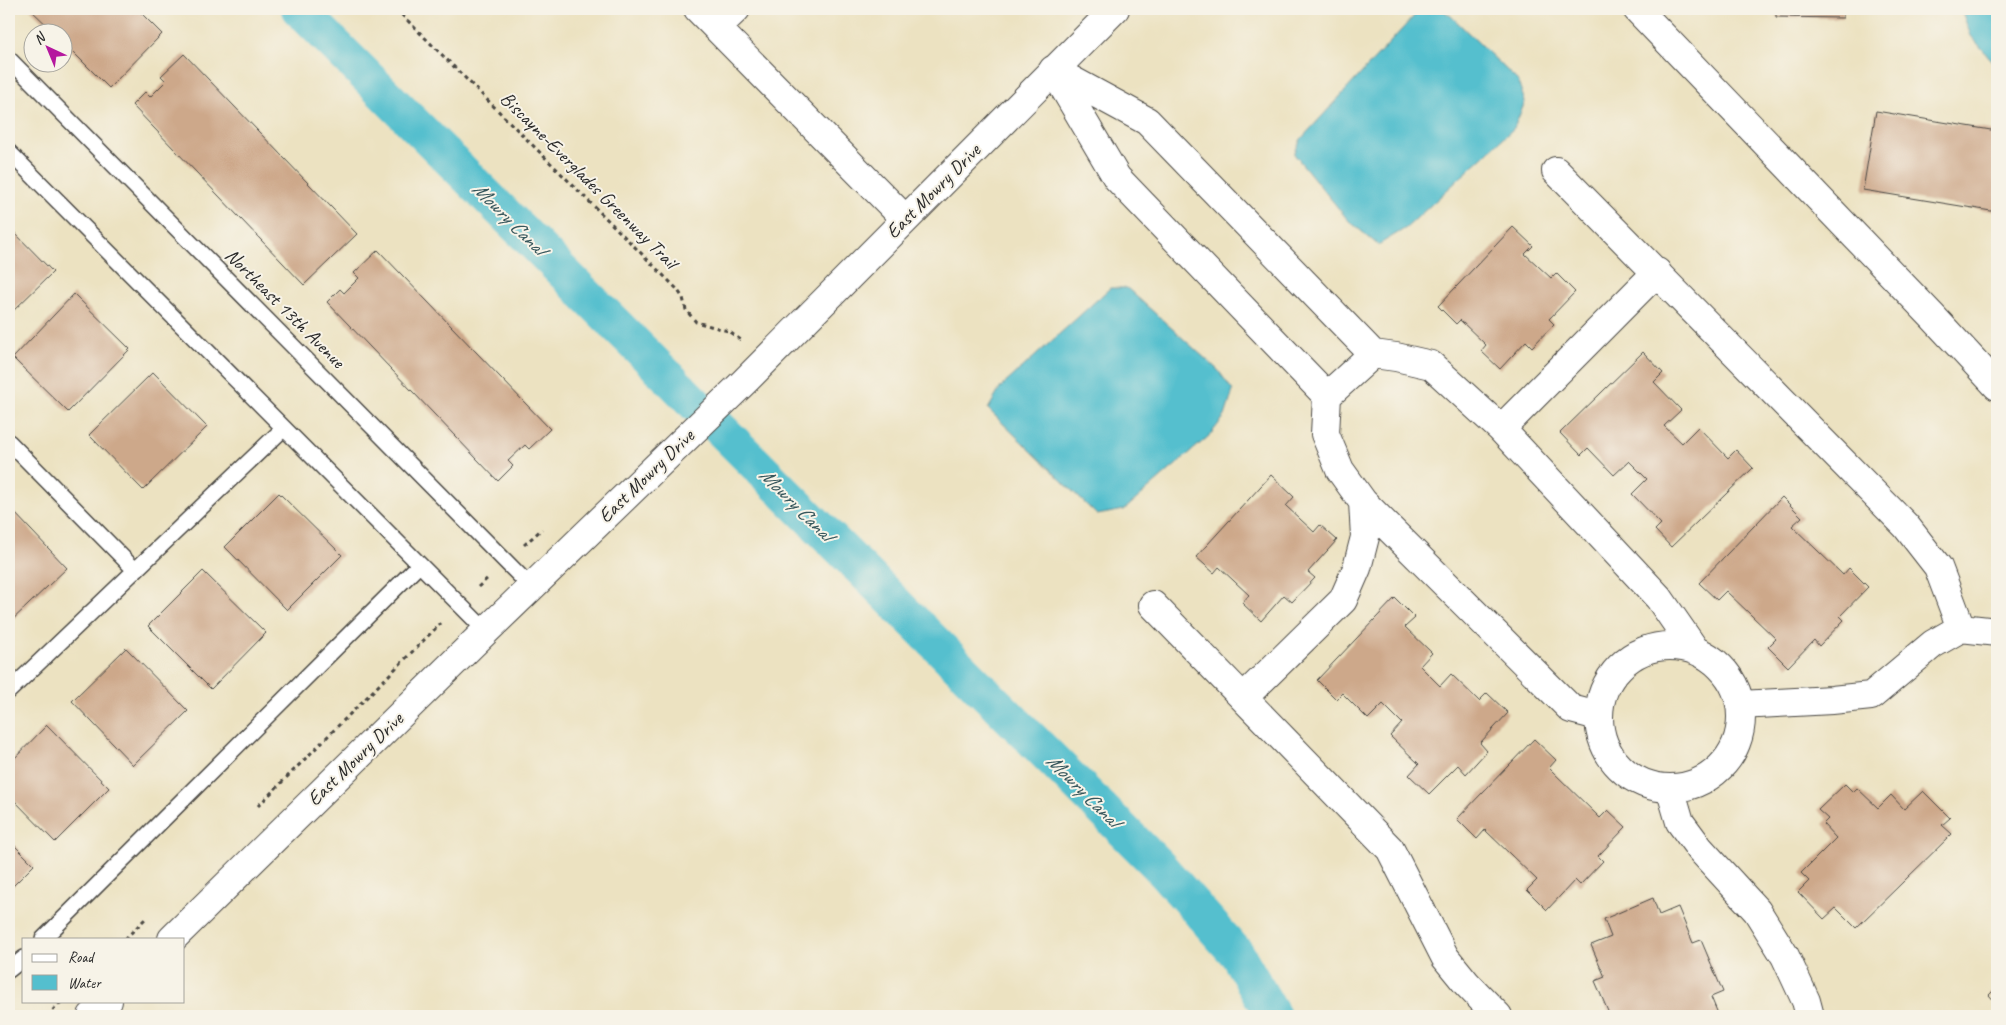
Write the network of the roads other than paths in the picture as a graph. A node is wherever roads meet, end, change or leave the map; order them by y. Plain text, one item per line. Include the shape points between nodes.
1 (736, 9) edge
2 (1115, 9) edge
3 (1637, 9) edge
4 (708, 18) edge
5 (9, 59) edge
6 (1053, 70) junction
7 (9, 152) edge
8 (1556, 171) dead end
9 (905, 219) junction
10 (1657, 272) junction
11 (1373, 354) junction
12 (1997, 386) edge
13 (1327, 396) junction
14 (283, 429) junction
15 (1501, 429) junction
16 (9, 442) edge
17 (1363, 502) junction
18 (419, 565) junction
19 (135, 570) junction
20 (531, 587) junction
21 (1154, 605) dead end
22 (1961, 628) junction
23 (486, 631) junction
24 (1997, 632) edge
25 (1695, 650) junction
26 (9, 691) edge
27 (1244, 697) junction
28 (1740, 705) junction
29 (1598, 716) junction
30 (1670, 788) junction
31 (44, 938) edge
32 (173, 938) edge
33 (22, 960) edge
34 (9, 970) edge
35 (107, 1002) edge
36 (92, 1016) edge
37 (1498, 1016) edge
38 (1810, 1016) edge

1 - 4 street
2 - 6 street, East Mowry Drive
3 - 12 street via 1926,308
4 - 9 street
5 - 20 lane, Northeast 13th Avenue
6 - 9 street, East Mowry Drive
6 - 11 street via 1147,121
6 - 13 street via 1117,178
7 - 14 lane
8 - 10 street
9 - 20 street, East Mowry Drive via 744,382
10 - 15 street
10 - 22 street via 1906,526 1938,567
11 - 13 street
11 - 15 street via 1431,365
13 - 17 street via 1325,434 1340,470
14 - 18 lane
14 - 19 lane
15 - 25 street via 1659,598
16 - 19 lane
17 - 27 street via 1365,537 1344,600
17 - 29 street via 1571,709
18 - 23 lane
18 - 31 lane
19 - 26 lane
20 - 23 street, East Mowry Drive
21 - 27 street
22 - 24 street
22 - 28 street via 1933,644 1871,696
23 - 32 street, East Mowry Drive
25 - 28 street via 1717,662 1732,681
25 - 29 street via 1673,645 1650,648 1630,658 1613,674 1602,694
27 - 37 street via 1390,849 1445,957
28 - 30 street via 1740,730 1731,752 1715,771 1694,784
29 - 30 street via 1602,739 1612,759 1628,774 1648,785
30 - 38 street via 1680,822 1700,849 1757,911 1785,956
33 - 34 lane
35 - 36 street

